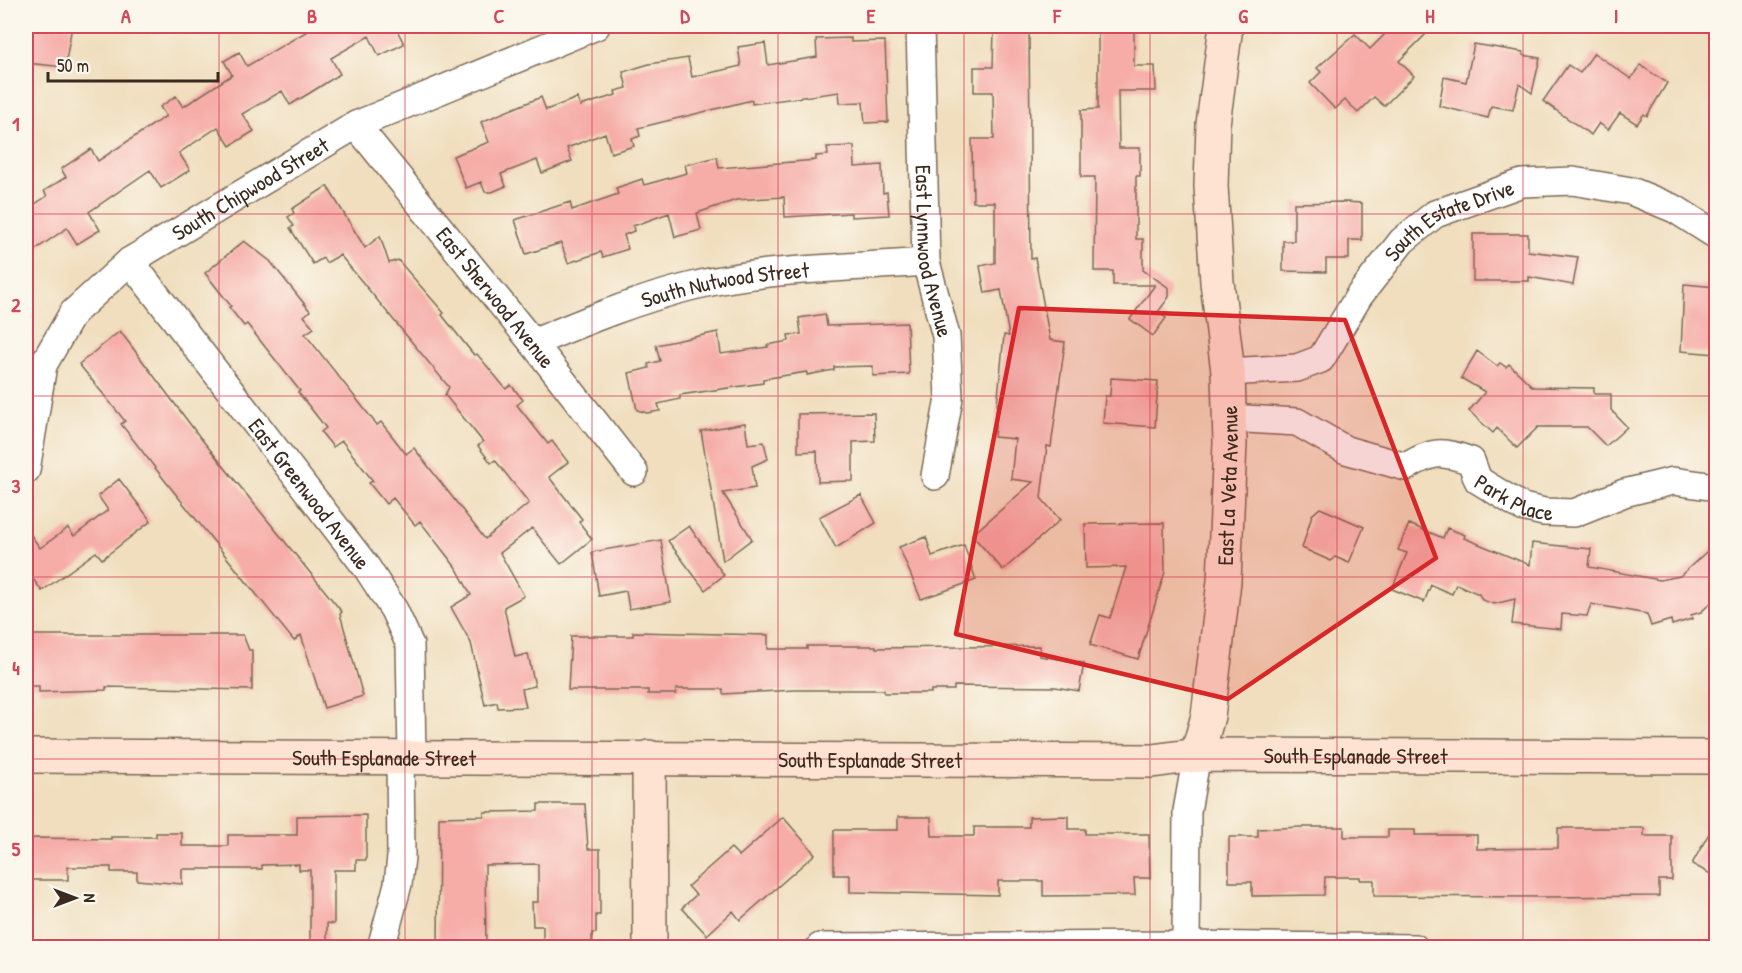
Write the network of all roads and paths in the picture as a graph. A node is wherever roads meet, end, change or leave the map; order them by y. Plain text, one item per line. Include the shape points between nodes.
1 (596, 26) edge
2 (920, 26) edge
3 (1226, 26) edge
4 (356, 125) junction
5 (1716, 235) edge
6 (130, 261) junction
7 (926, 262) junction
8 (533, 343) junction
9 (1228, 372) junction
10 (1230, 418) junction
11 (26, 470) edge
12 (634, 472) dead end
13 (935, 476) dead end
14 (1716, 487) edge
15 (1197, 755) junction
16 (26, 756) edge
17 (406, 756) junction
18 (649, 757) junction
19 (1716, 757) edge
20 (1186, 945) junction
21 (820, 947) edge
22 (381, 948) edge
23 (650, 948) edge
24 (1415, 948) edge

1 - 4 street, South Chipwood Street
2 - 7 street, East Lynnwood Avenue
3 - 9 main road, East La Veta Avenue via 1213,124 1211,186
4 - 6 street, South Chipwood Street
4 - 8 street, East Sherwood Avenue
5 - 9 street, South Estate Drive via 1675,209 1631,191 1573,181 1521,183 1435,214 1402,241 1359,296 1321,359 1297,368
6 - 11 street, South Chipwood Street via 73,313 43,365
6 - 17 street, East Greenwood Avenue via 367,568 394,610 410,645
7 - 8 street, South Nutwood Street via 750,276 694,285 582,322
7 - 13 street, East Lynnwood Avenue via 946,336 949,398
8 - 12 street, East Sherwood Avenue
9 - 10 main road, East La Veta Avenue
10 - 14 street, Park Place via 1297,422 1346,450 1406,467 1426,454 1447,453 1472,461 1478,480 1522,507 1544,512 1574,513 1624,493 1673,481
10 - 15 main road, East La Veta Avenue via 1224,581 1208,716
15 - 18 main road, South Esplanade Street via 1152,761
15 - 19 main road, South Esplanade Street
15 - 20 street, East La Veta Avenue via 1187,811
16 - 17 main road, South Esplanade Street
17 - 18 main road, South Esplanade Street
17 - 22 street, East Greenwood Avenue via 398,884
18 - 23 main road
20 - 21 street
20 - 24 street

